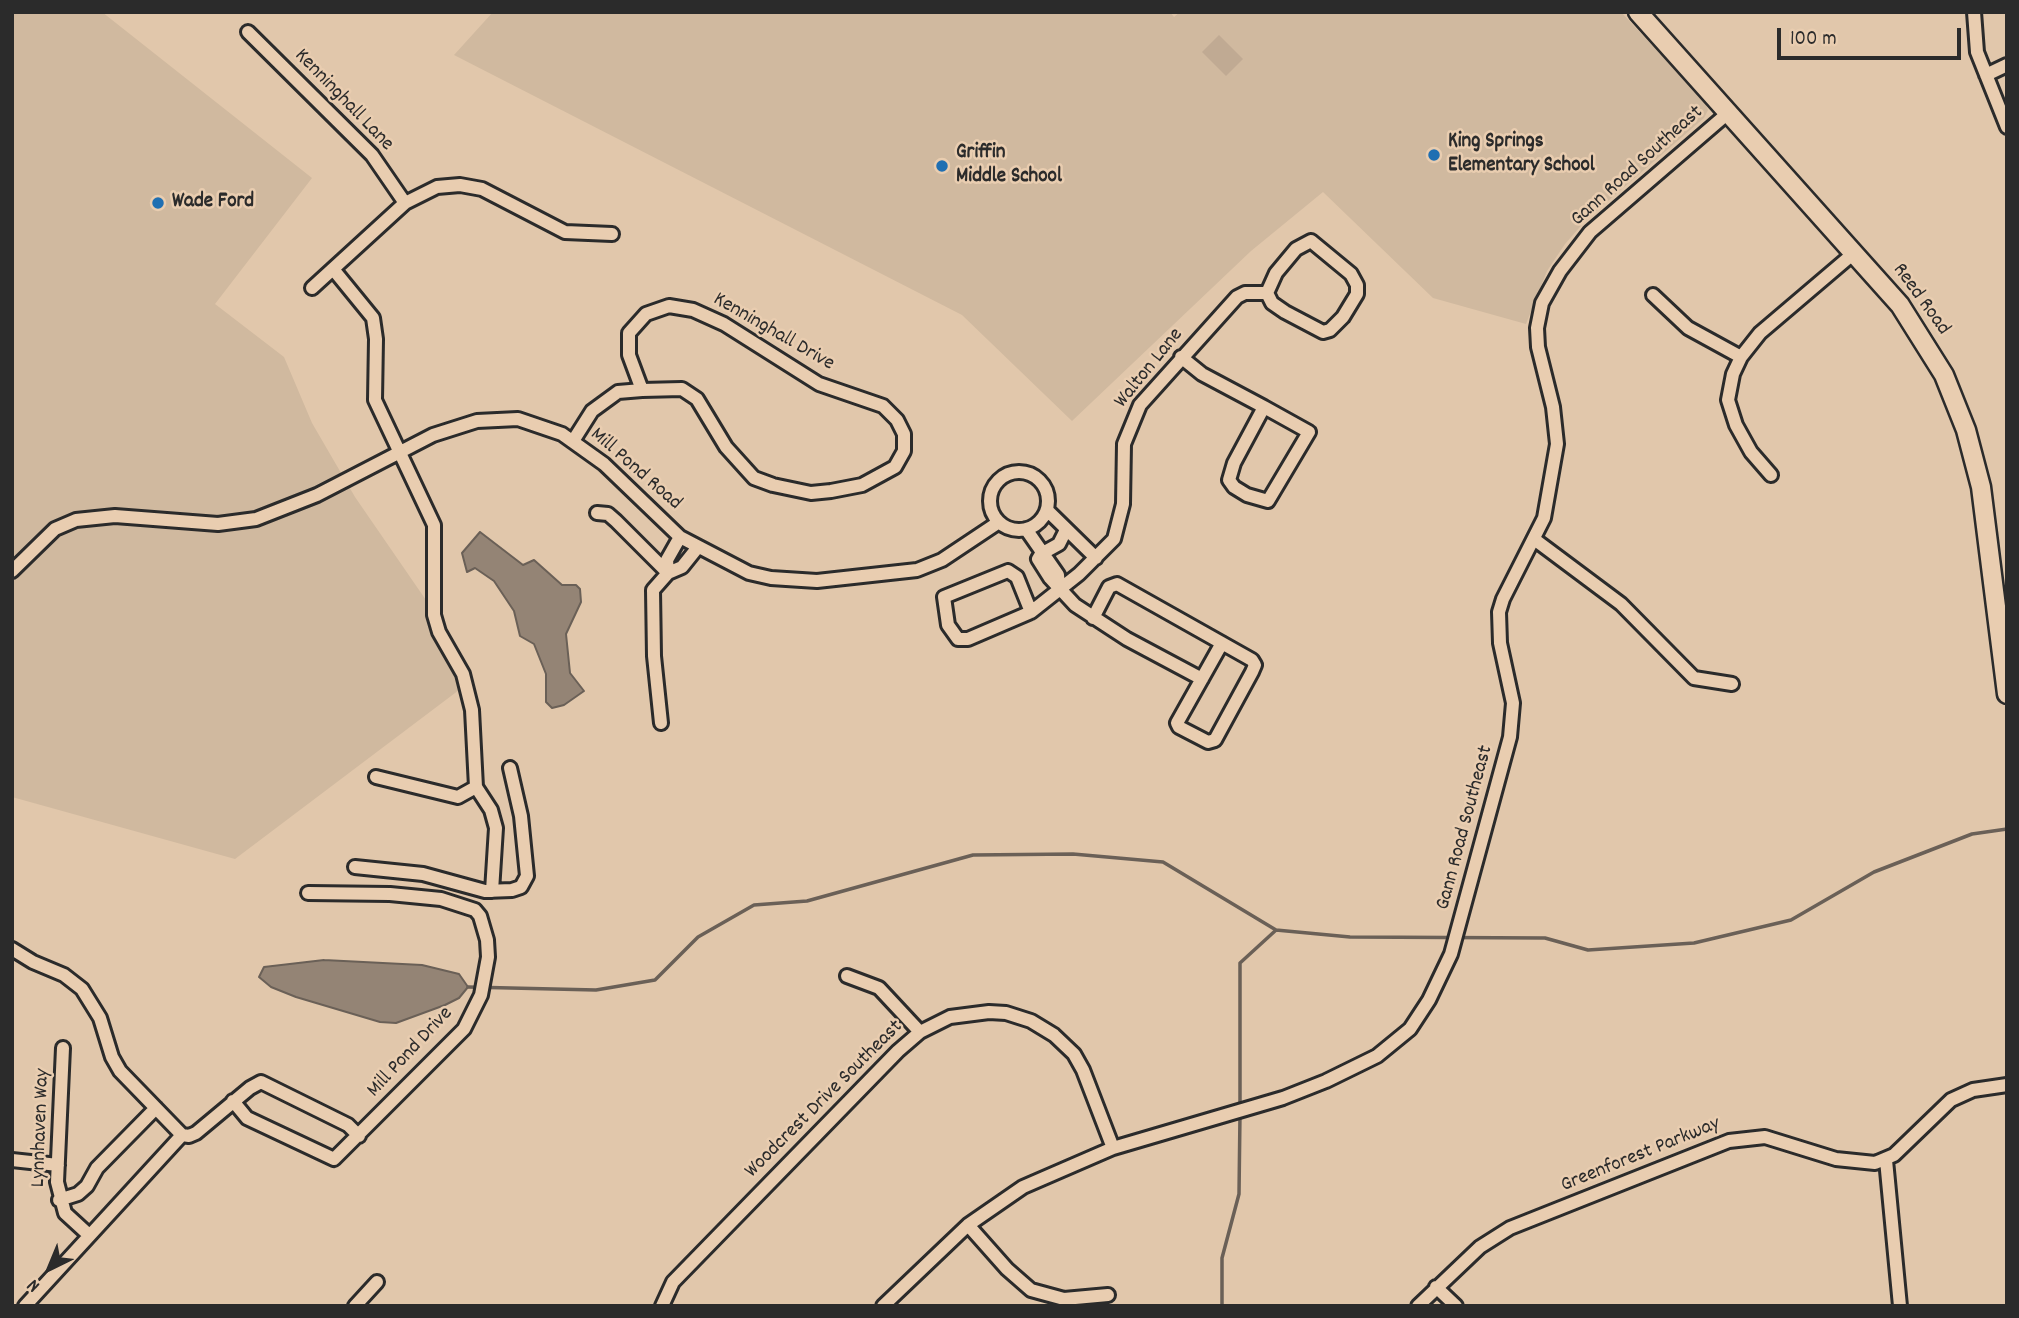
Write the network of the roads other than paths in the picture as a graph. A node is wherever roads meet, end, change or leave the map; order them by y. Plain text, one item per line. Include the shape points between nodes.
1 (1638, 12) edge
2 (1974, 12) edge
3 (248, 32) dead end
4 (2007, 65) edge
5 (1986, 75) junction
6 (1727, 113) junction
7 (2007, 127) edge
8 (405, 203) junction
9 (612, 234) dead end
10 (1854, 253) junction
11 (333, 269) junction
12 (312, 288) dead end
13 (1267, 293) junction
14 (1653, 295) dead end
15 (1741, 356) junction
16 (1181, 357) junction
17 (642, 390) junction
18 (1265, 407) junction
19 (573, 442) junction
20 (399, 453) junction
21 (1771, 475) dead end
22 (1047, 510) junction
23 (597, 513) dead end
24 (999, 522) junction
25 (1026, 529) junction
26 (1066, 530) junction
27 (680, 537) junction
28 (1534, 539) junction
29 (698, 547) junction
30 (1041, 554) junction
31 (1096, 558) junction
32 (12, 571) edge
33 (668, 573) junction
34 (1059, 589) junction
35 (1031, 612) junction
36 (1093, 618) junction
37 (2003, 632) edge
38 (1222, 643) junction
39 (1202, 678) junction
40 (1732, 684) dead end
41 (2007, 694) edge
42 (661, 723) dead end
43 (509, 768) dead end
44 (376, 777) dead end
45 (476, 787) junction
46 (355, 867) dead end
47 (492, 891) junction
48 (308, 893) dead end
49 (12, 949) edge
50 (847, 976) dead end
51 (920, 1032) junction
52 (63, 1048) dead end
53 (2007, 1085) edge
54 (233, 1101) junction
55 (156, 1108) junction
56 (182, 1135) junction
57 (359, 1136) junction
58 (1113, 1148) junction
59 (12, 1160) edge
60 (1886, 1160) junction
61 (58, 1165) junction
62 (60, 1200) junction
63 (968, 1225) junction
64 (89, 1235) junction
65 (377, 1282) dead end
66 (1436, 1287) junction
67 (1108, 1295) dead end
68 (25, 1306) edge
69 (355, 1306) edge
70 (662, 1306) edge
71 (883, 1306) edge
72 (1418, 1306) edge
73 (1456, 1306) edge
74 (1900, 1306) edge

1 - 6 street, Reed Road
2 - 5 street via 1977,52
3 - 8 street, Kenninghall Lane via 373,155
4 - 5 street
5 - 7 street
6 - 10 street, Reed Road
6 - 28 street, Gann Road Southeast via 1590,232 1545,295 1537,337 1557,444 1549,499
8 - 9 street via 437,187 472,186 565,232
8 - 11 street
10 - 15 street via 1760,333
10 - 37 street, Reed Road via 1914,325 1956,404 1981,487
11 - 12 street
11 - 20 street via 373,318 374,400
13 - 13 street via 1285,312 1324,332 1343,317 1358,289 1351,274 1311,241 1296,249
13 - 16 street, Walton Lane via 1237,297
14 - 15 street via 1688,328
15 - 21 street via 1728,400 1743,439
16 - 18 street via 1202,374
16 - 31 street, Walton Lane via 1130,423 1122,455 1121,523 1114,539
17 - 17 street, Kenninghall Drive via 682,389 697,399 726,447 754,478 773,485 811,493 847,489 885,475 904,451 901,428 883,406 819,384 724,324 693,310 669,306 646,314 629,332 629,355
17 - 19 street, Kenninghall Drive via 618,392 592,411
18 - 18 street via 1309,432 1268,501 1247,495 1229,480
19 - 20 street, Mill Pond Road via 518,419 477,421 451,427
19 - 27 street, Mill Pond Road via 604,464
20 - 32 street, Mill Pond Road via 317,495 256,519 218,524 115,516 76,520 55,529
20 - 45 street via 434,525 434,615 463,674 472,710
22 - 24 street via 1044,484 1031,474 1010,473 992,490 990,502
22 - 25 street via 1039,523
22 - 26 street
23 - 33 street via 608,514
24 - 25 street
24 - 29 street, Mill Pond Road via 942,560 917,570 817,582 749,573
25 - 30 street
26 - 30 street via 1059,544
26 - 31 street
27 - 29 street, Mill Pond Road
27 - 33 street via 667,559
28 - 40 street via 1621,604 1694,678
28 - 58 street, Gann Road Southeast via 1499,612 1513,721 1451,954 1421,1014 1394,1044 1326,1081
29 - 33 street via 682,568
30 - 34 street via 1058,575
31 - 34 street, Walton Lane
33 - 42 street via 653,590
34 - 35 street, Walton Lane
34 - 36 street
35 - 35 street, Walton Lane via 962,640 951,632 942,601 947,594 1008,571 1017,577
36 - 38 street via 1109,587 1117,584
36 - 39 street
37 - 41 street, Reed Road
38 - 39 street
38 - 39 street via 1255,665 1212,742 1199,739 1177,723
43 - 47 street via 521,816 527,876 517,889
44 - 45 street via 458,797
45 - 47 street via 496,828
46 - 47 street via 423,874
48 - 57 street, Mill Pond Drive via 441,899 475,910 485,929 488,957 483,988 464,1029
49 - 55 street via 82,989 100,1018 120,1071
50 - 51 street via 879,988
51 - 58 street, Woodcrest Drive Southeast via 950,1017 989,1012 1018,1016 1042,1027 1064,1043 1083,1070
51 - 70 street, Woodcrest Drive Southeast via 673,1282
52 - 61 street, Lynnhaven Way
53 - 60 street via 1973,1090 1951,1100
54 - 56 street via 196,1133
54 - 57 street via 266,1082 285,1096 348,1125
54 - 57 street, Mill Pond Drive via 247,1118 334,1159
55 - 56 street
55 - 62 street, Lynnhaven Way via 97,1168 87,1186
56 - 64 street
58 - 63 street, Gann Road Southeast via 1023,1187
59 - 61 street
60 - 66 street, Greenforest Parkway via 1849,1162 1765,1138 1729,1141 1510,1228 1480,1247
60 - 74 street
61 - 62 street, Lynnhaven Way
62 - 64 street via 65,1213
63 - 67 street via 1031,1290 1064,1299
63 - 71 street, Gann Road Southeast
64 - 68 street
65 - 69 street
66 - 72 street, Greenforest Parkway
66 - 73 street

